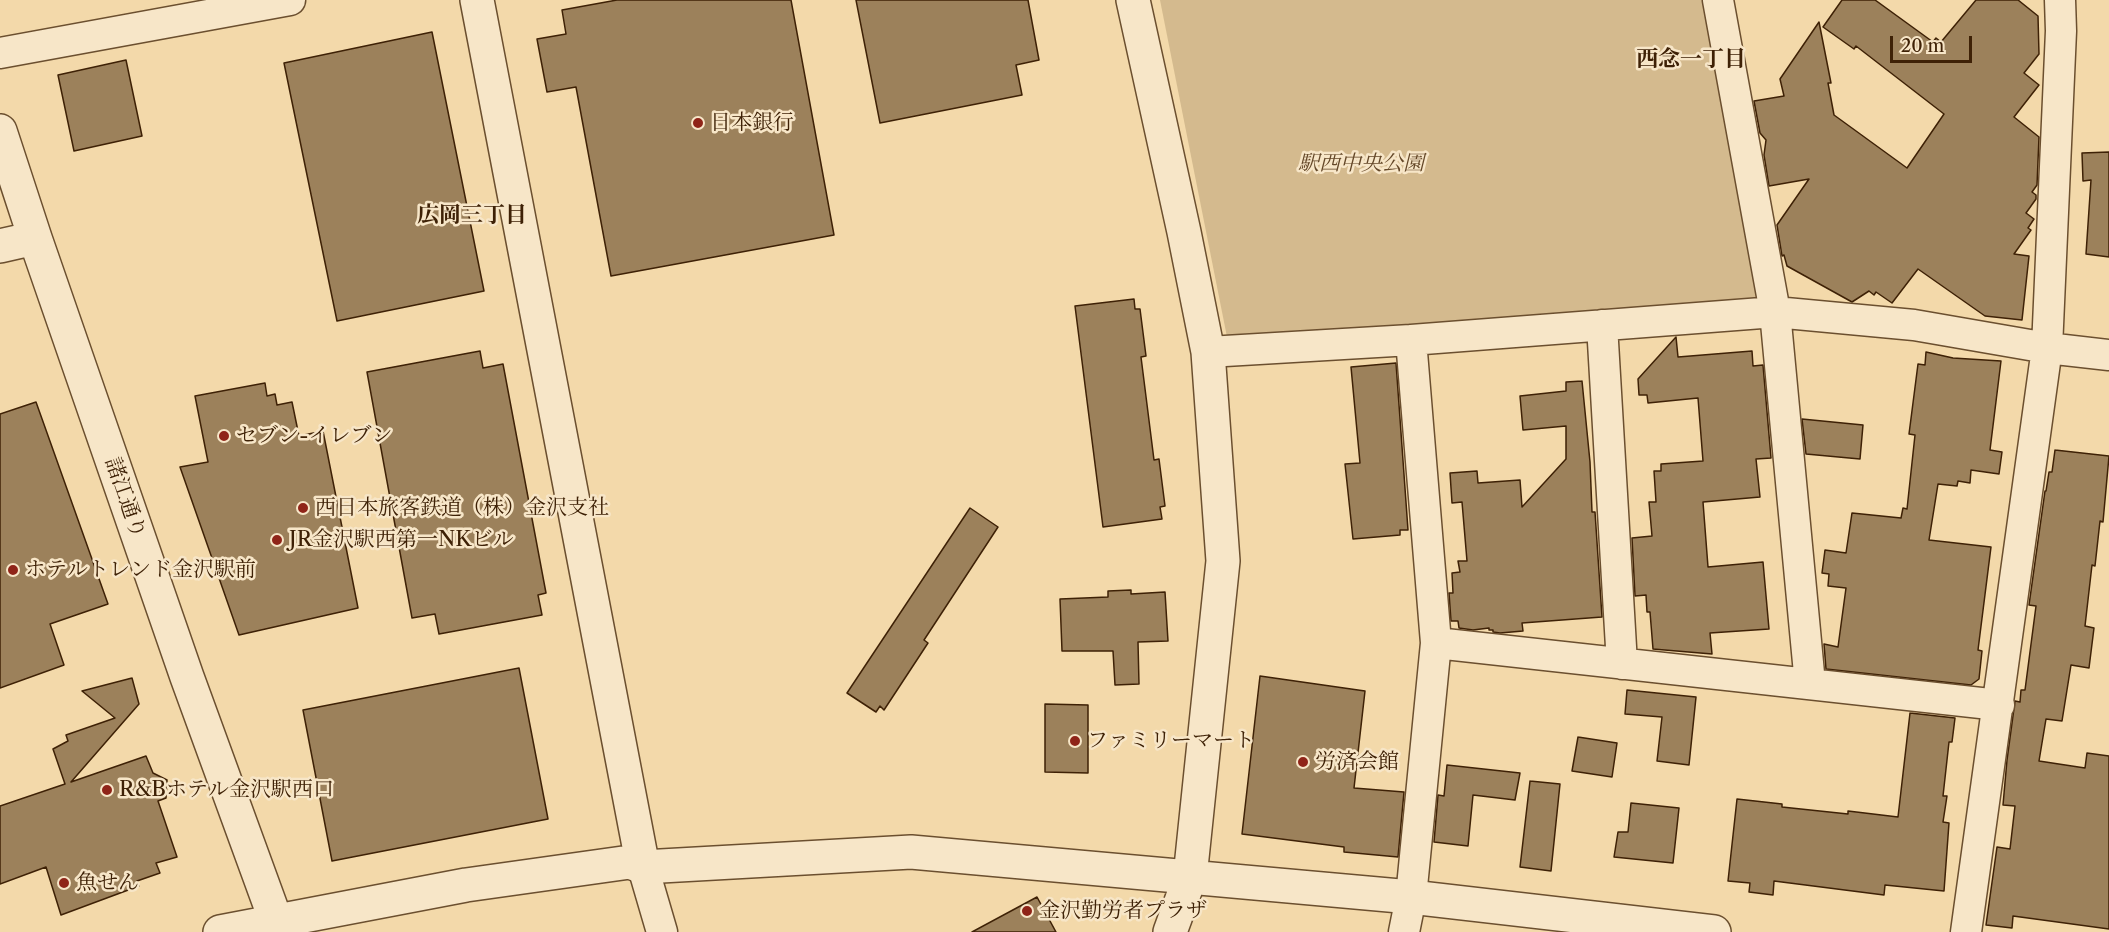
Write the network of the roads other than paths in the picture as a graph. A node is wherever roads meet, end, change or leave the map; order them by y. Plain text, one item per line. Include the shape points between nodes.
1 (290, 0) edge
2 (477, 0) edge
3 (1133, 0) edge
4 (1718, 0) edge
5 (2060, 0) edge
6 (0, 53) edge
7 (0, 131) edge
8 (34, 238) junction
9 (0, 246) edge
10 (1775, 312) junction
11 (1602, 325) junction
12 (1411, 340) junction
13 (2047, 348) junction
14 (1208, 352) junction
15 (2109, 355) edge
16 (1436, 643) junction
17 (1622, 664) junction
18 (1810, 684) junction
19 (1999, 705) junction
20 (643, 867) junction
21 (1190, 877) junction
22 (1411, 897) junction
23 (277, 926) edge
24 (220, 932) edge
25 (662, 932) edge
26 (1170, 932) edge
27 (1404, 932) edge
28 (1714, 932) edge
29 (1966, 932) edge

1 - 6 street
2 - 20 street
3 - 14 street
4 - 10 street
5 - 13 street
7 - 8 street, 諸江通り
8 - 9 street
8 - 23 street, 諸江通り
10 - 11 street
10 - 13 street via 1914,325
10 - 18 street
11 - 12 street
11 - 17 street
12 - 14 street
12 - 16 street
13 - 15 street
13 - 19 street
14 - 21 street via 1223,561
16 - 17 street
16 - 22 street
17 - 18 street
18 - 19 street
19 - 29 street
20 - 21 street via 911,852
20 - 23 street via 630,862 466,885
20 - 25 street
21 - 22 street
21 - 26 street
22 - 27 street
22 - 28 street
23 - 24 street

